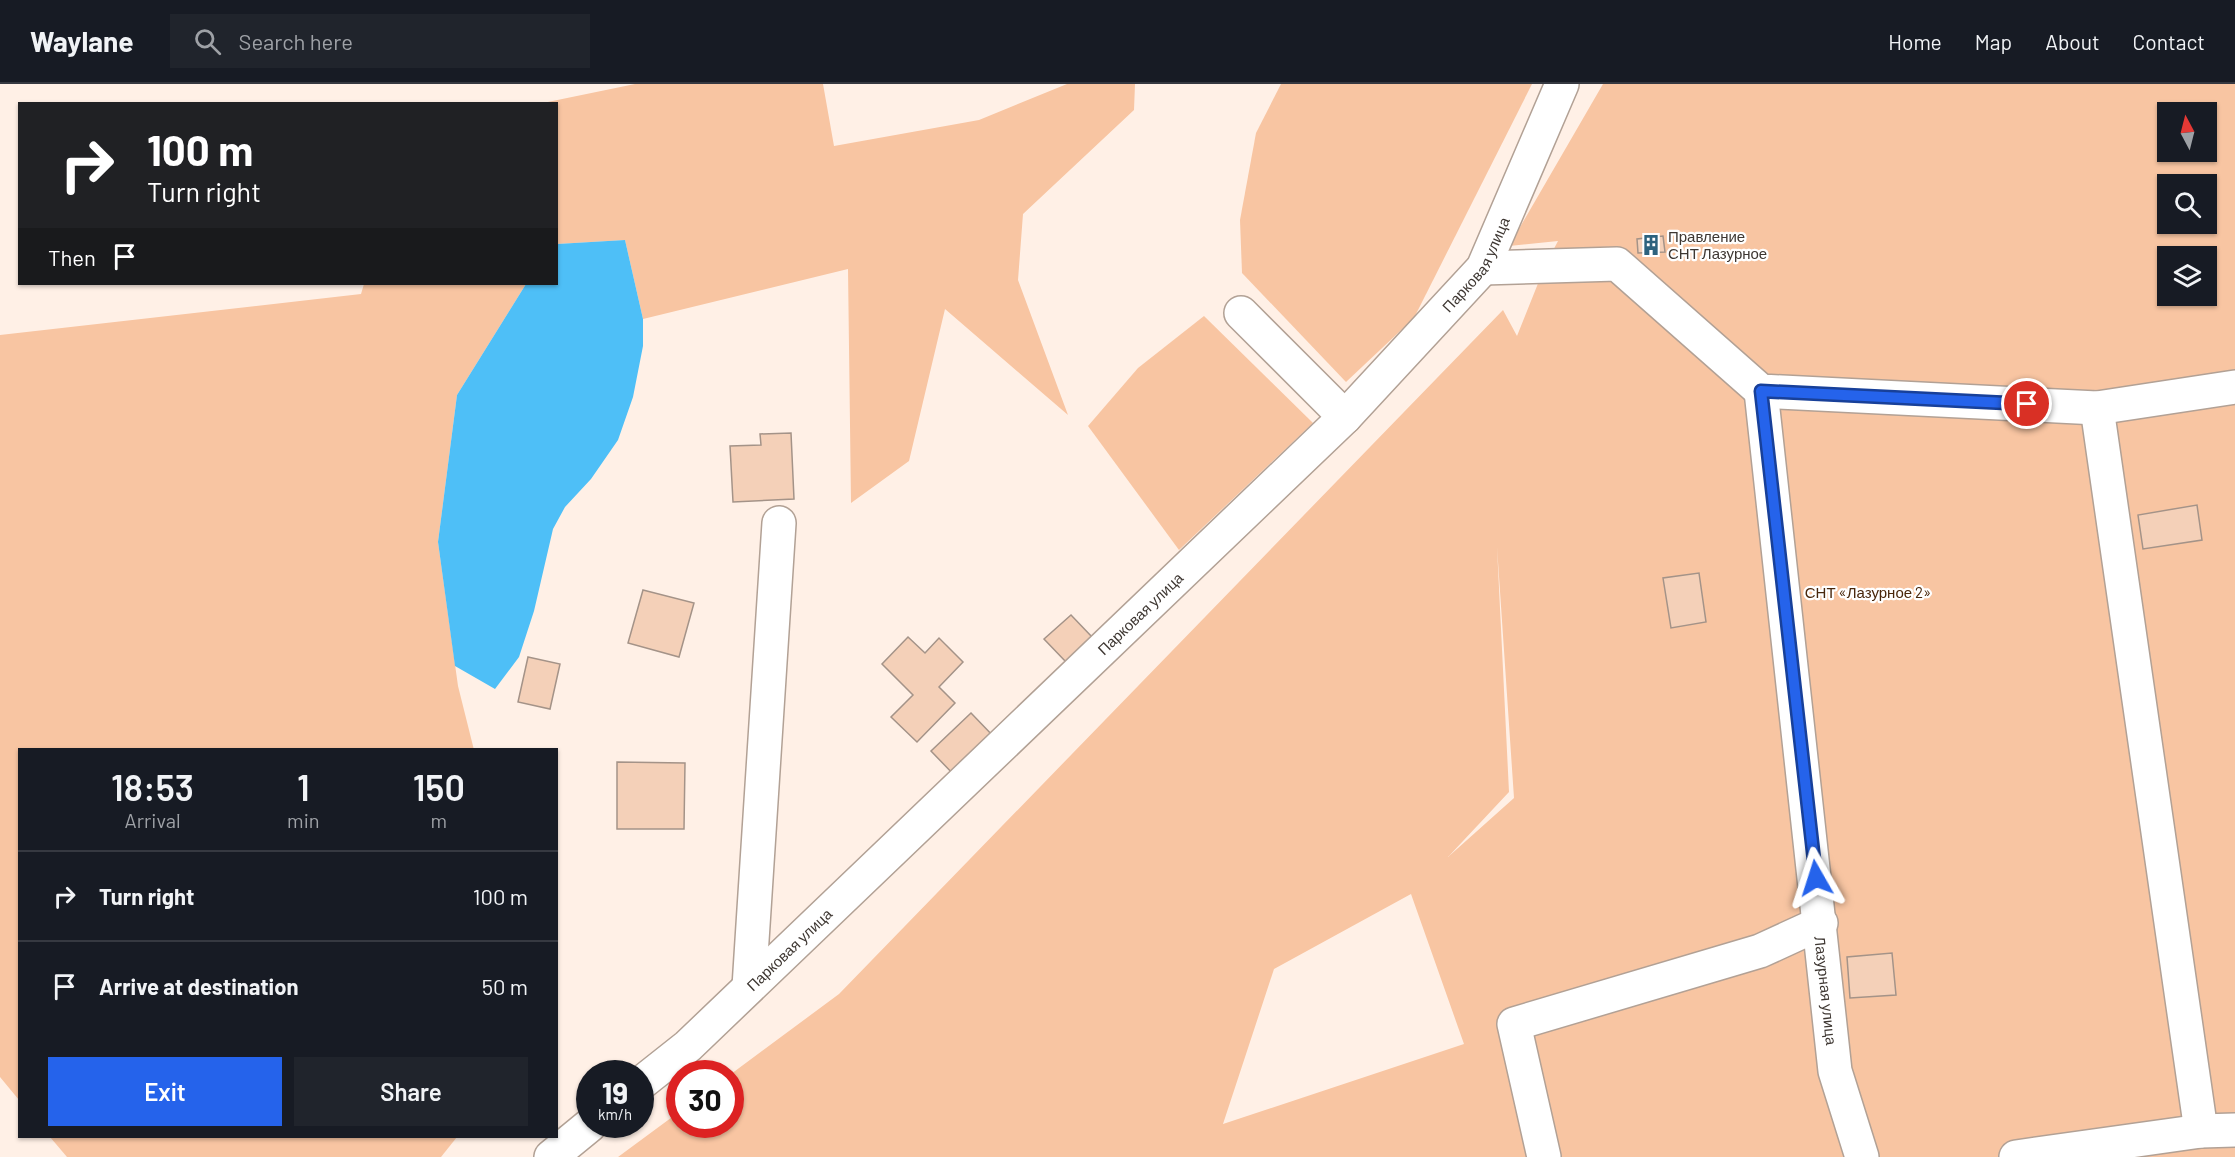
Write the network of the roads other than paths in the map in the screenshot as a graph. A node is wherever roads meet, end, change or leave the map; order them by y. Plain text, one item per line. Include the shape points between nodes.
1 (1562, 84) edge
2 (1483, 268) junction
3 (1241, 313) dead end
4 (2235, 387) edge
5 (1761, 391) junction
6 (2097, 408) junction
7 (1345, 417) junction
8 (779, 523) dead end
9 (1821, 923) junction
10 (749, 987) junction
11 (654, 1073) edge
12 (2235, 1130) edge
13 (2201, 1131) junction
14 (576, 1136) edge
15 (551, 1157) edge
16 (1544, 1157) edge
17 (1862, 1157) edge
18 (2016, 1157) edge

1 - 2 street, Парковая улица
2 - 5 street via 1617,264
2 - 7 street, Парковая улица
3 - 7 street
4 - 6 street
5 - 6 street
5 - 9 street, Лазурная улица
6 - 13 street
7 - 10 street, Парковая улица
8 - 10 street
9 - 16 street via 1760,951 1514,1024
9 - 17 street, Лазурная улица via 1835,1071
10 - 11 street, Парковая улица
12 - 13 street
13 - 18 street
14 - 15 street

